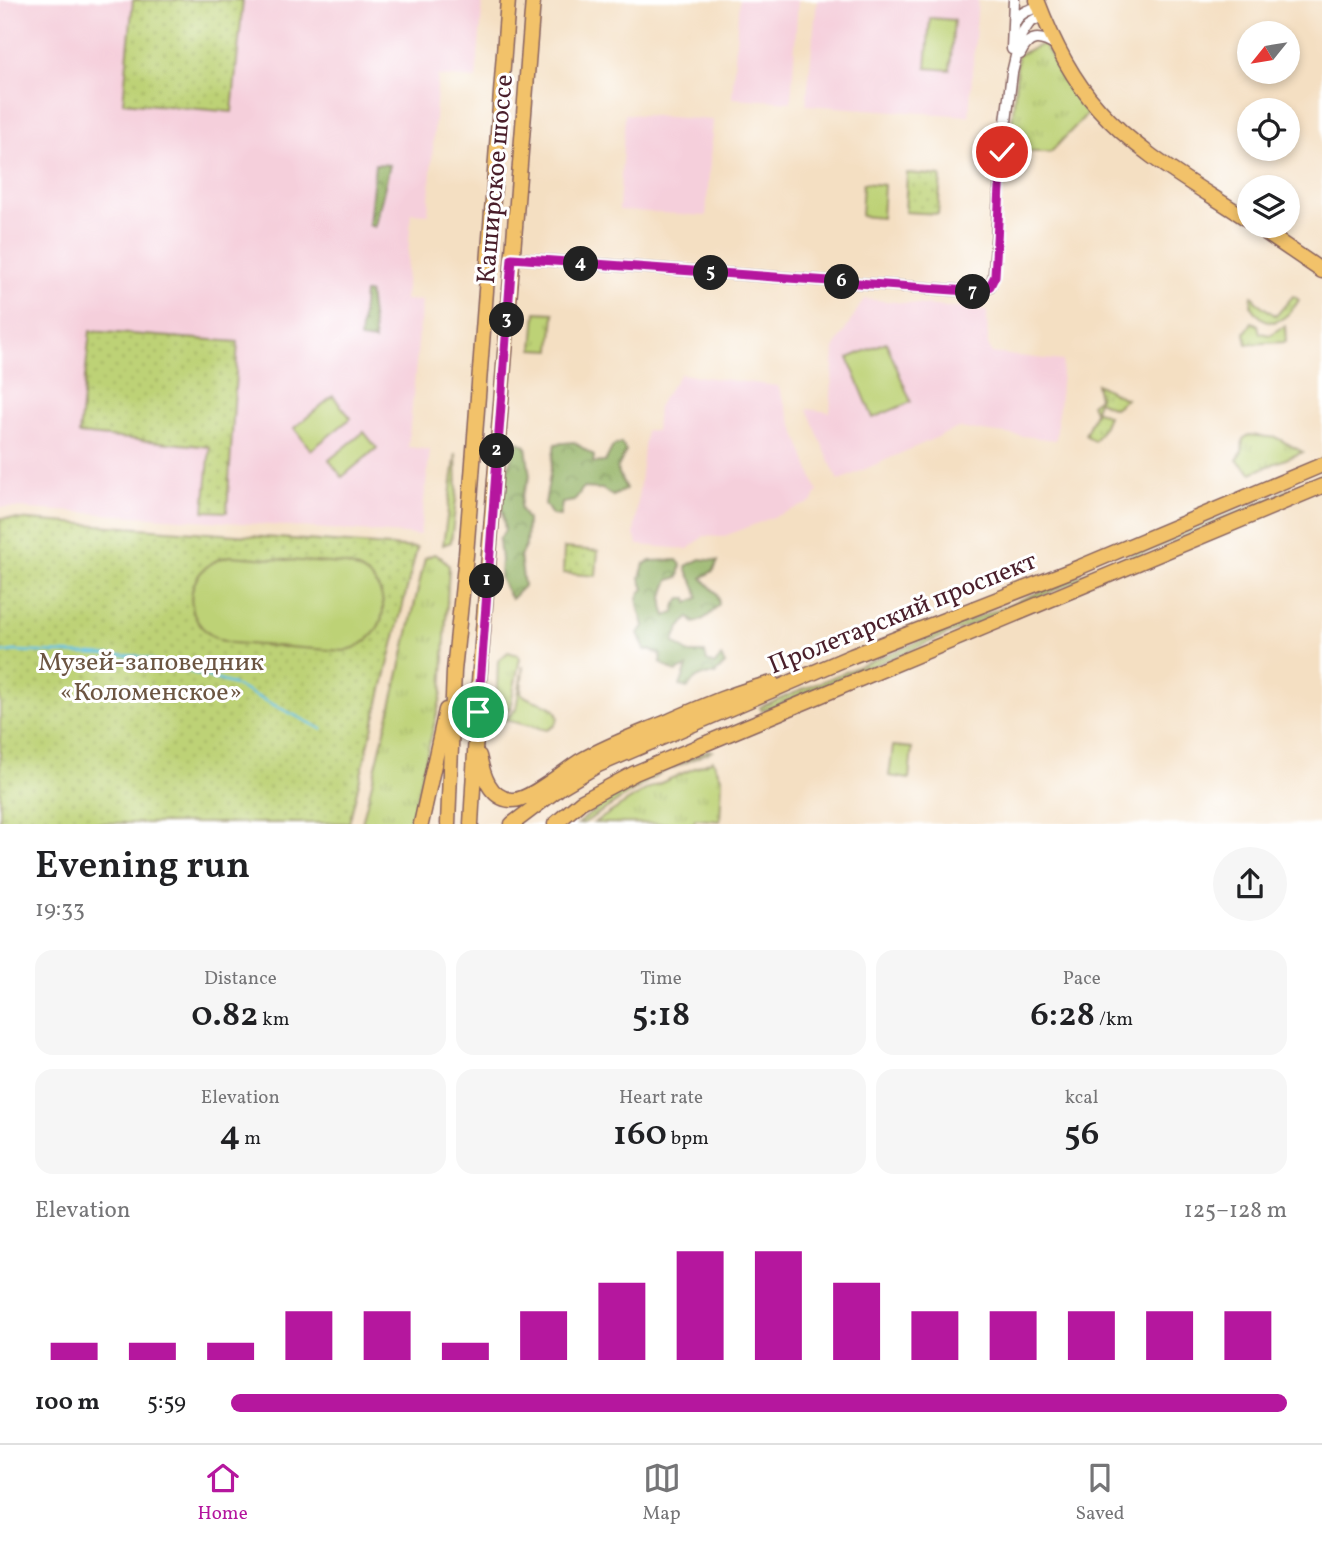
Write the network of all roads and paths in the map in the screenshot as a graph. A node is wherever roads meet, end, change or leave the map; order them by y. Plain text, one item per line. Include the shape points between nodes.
1 (508, 0) edge
2 (533, 0) edge
3 (1014, 0) edge
4 (1040, 7) edge
5 (1012, 28) junction
6 (1058, 47) junction
7 (1012, 73) junction
8 (1237, 212) edge
9 (1274, 238) edge
10 (512, 258) junction
11 (1322, 271) edge
12 (1322, 465) edge
13 (1322, 486) edge
14 (454, 671) junction
15 (808, 675) junction
16 (476, 735) junction
17 (610, 786) junction
18 (421, 824) edge
19 (448, 824) edge
20 (471, 824) edge
21 (512, 824) edge
22 (555, 824) edge
23 (568, 824) edge

1 - 14 main road, Каширское шоссе
2 - 10 main road, Каширское шоссе
3 - 5 street
4 - 5 street via 1020,14
4 - 6 main road
4 - 7 street via 1021,35
5 - 7 street
6 - 7 street via 1041,38 1027,41
6 - 8 main road via 1092,101 1122,131
7 - 10 street via 1001,162 995,276 981,292
9 - 11 main road
10 - 16 main road, Каширское шоссе
12 - 15 main road, Пролетарский проспект
13 - 17 main road, Пролетарский проспект
14 - 18 main road
14 - 19 main road, Каширское шоссе
15 - 16 main road via 743,690 617,743 514,801 486,782
15 - 21 main road, Пролетарский проспект via 598,765
16 - 20 main road, Каширское шоссе
17 - 22 main road, Пролетарский проспект via 580,802
17 - 23 main road

